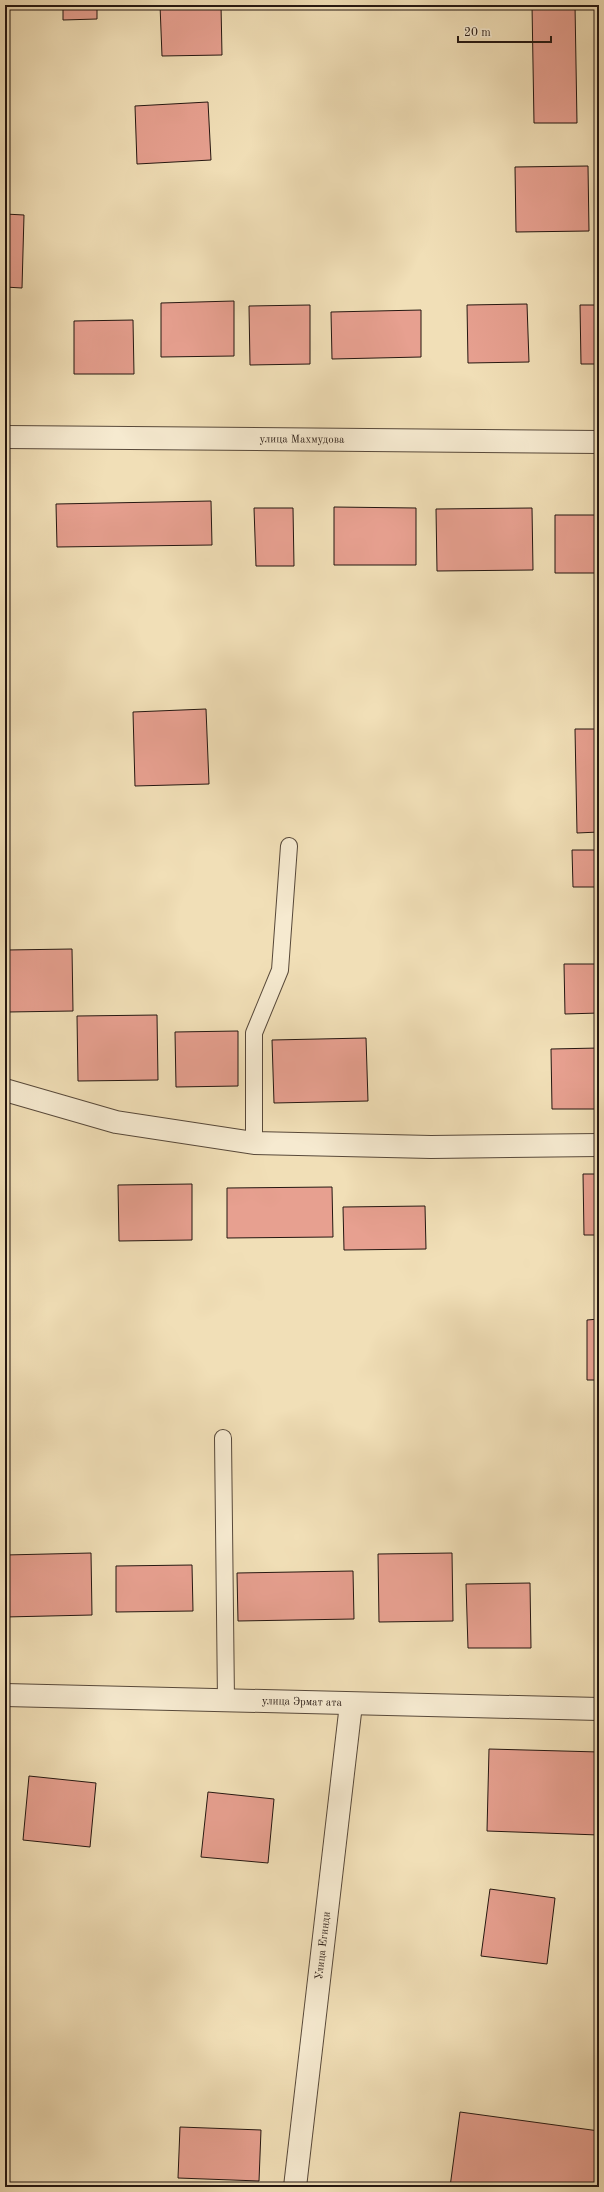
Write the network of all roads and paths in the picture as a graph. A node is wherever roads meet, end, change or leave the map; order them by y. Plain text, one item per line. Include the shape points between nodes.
1 (5, 437) edge
2 (599, 442) edge
3 (289, 846) dead end
4 (5, 1090) edge
5 (254, 1143) junction
6 (599, 1145) edge
7 (223, 1438) dead end
8 (5, 1695) edge
9 (226, 1701) junction
10 (351, 1704) junction
11 (599, 1708) edge
12 (295, 2187) edge

1 - 2 street, улица Махмудова
3 - 5 lane via 280,970 254,1033
4 - 5 street via 116,1122
5 - 6 street via 431,1147
7 - 9 lane
8 - 9 street, улица Эрмат ата
9 - 10 street, улица Эрмат ата
10 - 11 street, улица Эрмат ата
10 - 12 street, Улица Егинди

